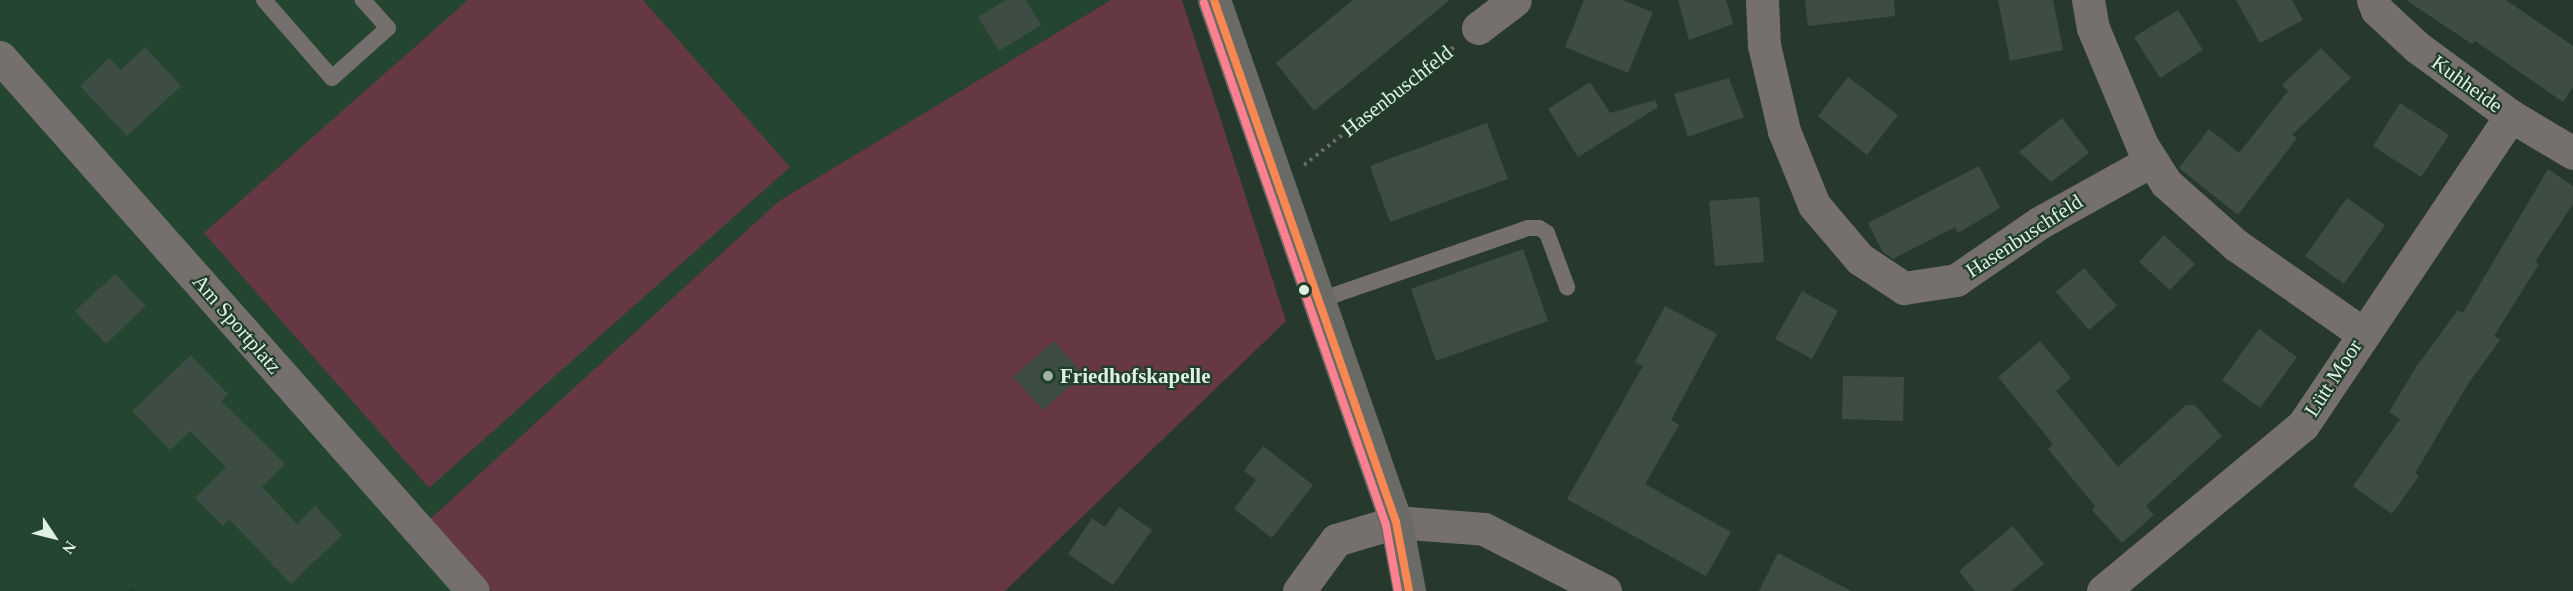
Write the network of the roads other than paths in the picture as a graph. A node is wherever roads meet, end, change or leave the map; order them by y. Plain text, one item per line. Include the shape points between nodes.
1 (264, 0) edge
2 (363, 0) edge
3 (1214, 0) edge
4 (1515, 0) edge
5 (1762, 0) edge
6 (2088, 0) edge
7 (2373, 0) edge
8 (1478, 28) road end
9 (0, 57) edge
10 (2511, 116) junction
11 (2573, 153) edge
12 (2149, 162) junction
13 (1567, 287) dead end
14 (1320, 300) junction
15 (2362, 333) junction
16 (1396, 522) junction
17 (473, 591) edge
18 (1299, 591) edge
19 (1409, 591) edge
20 (1605, 591) edge
21 (2103, 591) edge

1 - 2 lane via 332,78 388,28
3 - 14 main road
4 - 8 street
5 - 12 street, Hasenbuschfeld via 1764,45 1784,131 1814,205 1860,259 1904,288 1956,280 2039,223
6 - 12 street via 2093,28
7 - 10 street, Kuhheide via 2377,10 2417,47
9 - 17 street, Am Sportplatz
10 - 11 street, Kuhheide
10 - 15 street, Lütt Moor
12 - 15 street via 2166,183 2236,245
13 - 14 lane via 1547,233 1528,228
14 - 16 main road
15 - 21 street, Lütt Moor via 2303,425
16 - 18 street via 1336,540
16 - 19 main road
16 - 20 street via 1484,529

